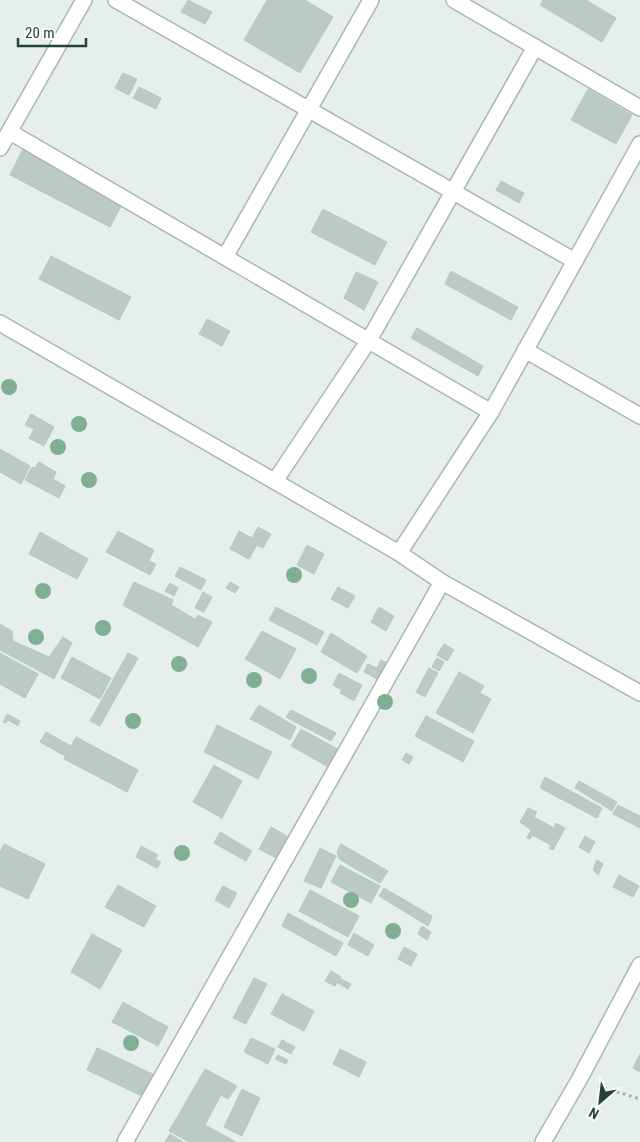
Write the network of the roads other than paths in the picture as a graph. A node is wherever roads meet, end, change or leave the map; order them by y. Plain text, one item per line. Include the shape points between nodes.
1 (84, 0) edge
2 (116, 0) edge
3 (371, 0) edge
4 (454, 0) edge
5 (535, 47) junction
6 (640, 108) edge
7 (309, 109) junction
8 (10, 132) junction
9 (640, 144) edge
10 (0, 148) edge
11 (453, 192) junction
12 (225, 257) junction
13 (575, 261) junction
14 (0, 323) edge
15 (369, 340) junction
16 (525, 350) junction
17 (491, 412) junction
18 (640, 416) edge
19 (275, 481) junction
20 (399, 553) junction
21 (442, 582) junction
22 (640, 693) edge
23 (640, 965) edge
24 (125, 1142) edge
25 (543, 1142) edge

1 - 8 street
2 - 7 street
3 - 7 street
4 - 5 street
5 - 6 street
5 - 11 street
7 - 11 street
7 - 12 street
8 - 10 street
8 - 12 street
9 - 13 street
11 - 13 street
11 - 15 street
12 - 15 street
13 - 16 street
14 - 19 street
15 - 17 street
15 - 19 street
16 - 17 street
16 - 18 street
17 - 20 street
19 - 20 street
20 - 21 street
21 - 22 street
21 - 24 street
23 - 25 street via 580,1080

